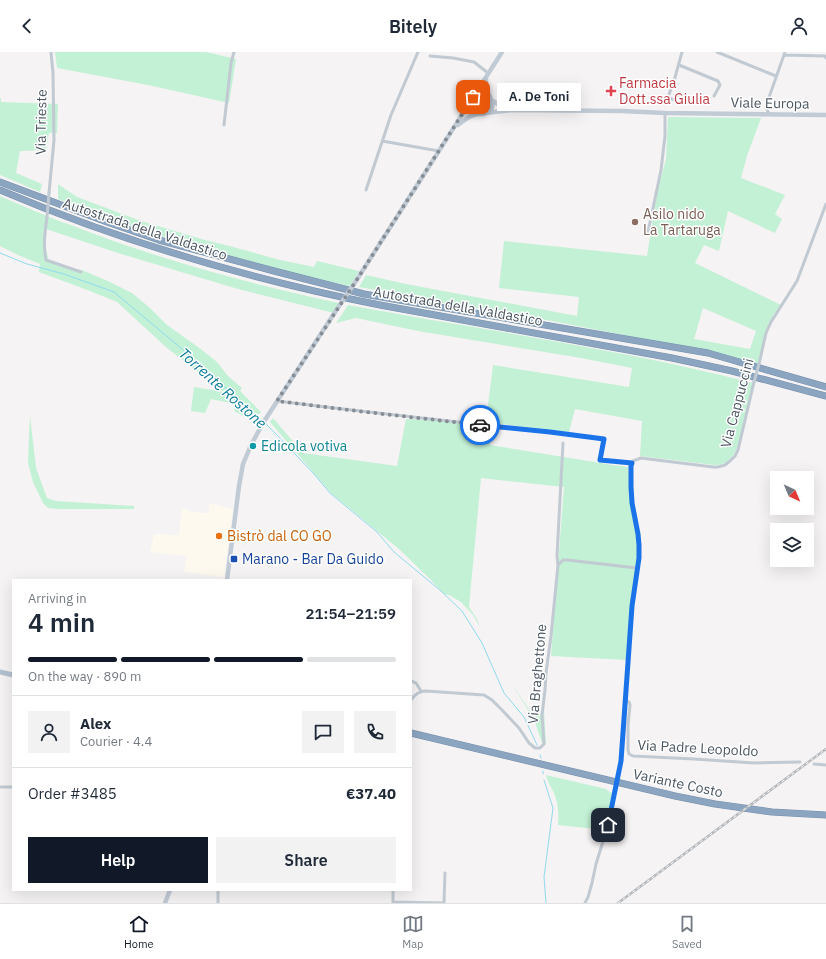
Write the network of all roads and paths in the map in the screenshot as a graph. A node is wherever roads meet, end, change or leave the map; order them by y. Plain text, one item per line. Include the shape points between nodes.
1 (51, 52) edge
2 (234, 52) edge
3 (418, 52) edge
4 (502, 52) edge
5 (682, 52) edge
6 (716, 52) edge
7 (826, 52) edge
8 (784, 53) edge
9 (430, 56) dead end
10 (826, 57) edge
11 (679, 65) junction
12 (488, 74) junction
13 (776, 76) junction
14 (714, 96) dead end
15 (473, 97) junction
16 (491, 98) junction
17 (678, 102) dead end
18 (511, 110) junction
19 (478, 113) junction
20 (665, 113) junction
21 (485, 114) junction
22 (769, 114) junction
23 (826, 115) edge
24 (224, 125) dead end
25 (453, 129) junction
26 (382, 141) junction
27 (439, 151) junction
28 (0, 182) edge
29 (0, 190) edge
30 (366, 190) dead end
31 (826, 204) edge
32 (648, 232) dead end
33 (81, 272) dead end
34 (826, 387) edge
35 (826, 396) edge
36 (277, 401) junction
37 (563, 443) dead end
38 (632, 463) junction
39 (558, 565) junction
40 (637, 568) junction
41 (227, 579) edge
42 (0, 672) edge
43 (12, 675) edge
44 (412, 681) edge
45 (421, 691) junction
46 (412, 698) edge
47 (625, 700) junction
48 (412, 733) edge
49 (800, 762) dead end
50 (814, 764) dead end
51 (826, 766) edge
52 (0, 787) edge
53 (12, 787) edge
54 (826, 815) edge
55 (445, 873) dead end
56 (170, 891) edge
57 (218, 891) edge
58 (393, 891) edge
59 (165, 903) edge
60 (218, 903) edge
61 (393, 903) edge
62 (444, 903) edge
63 (585, 903) edge

1 - 33 street, Via Trieste, bridge via 54,140 44,250 46,260
2 - 24 street
3 - 26 street
4 - 12 main road
5 - 11 street
6 - 13 street
7 - 10 street
8 - 10 street
8 - 13 street
9 - 12 street via 474,62
11 - 14 street via 718,82 720,85
11 - 17 street via 668,97
12 - 15 main road
12 - 16 main road via 486,86
13 - 22 street via 766,107
15 - 16 main road via 481,92
15 - 19 main road via 471,105
15 - 25 main road
16 - 18 main road, Viale Europa
16 - 21 main road via 493,104
18 - 20 main road, Viale Europa
18 - 21 main road, Viale Europa
19 - 21 main road
19 - 25 main road
20 - 22 main road, Viale Europa
20 - 32 street via 665,136
22 - 23 main road, Viale Europa
25 - 27 main road
26 - 27 street
26 - 30 street
27 - 36 main road, bridge
28 - 34 highway, Autostrada della Valdastico via 159,240 274,272 364,294 708,353
29 - 35 highway, Autostrada della Valdastico via 137,242 267,280 380,305 687,361
31 - 38 street, Via Cappuccini, bridge via 797,282 766,333 738,450 734,456 725,465 713,467 641,458
36 - 38 street via 604,439 600,460
36 - 41 main road via 250,445 243,464
37 - 39 street
38 - 40 street via 632,503 639,545
39 - 40 street via 567,560
39 - 45 street, Via Braghettone via 542,715 544,744 540,748 535,748 529,743 501,708 484,695
40 - 47 street, Via Padre Leopoldo
42 - 43 main road
44 - 45 street
45 - 46 street
47 - 49 street, Via Padre Leopoldo via 630,705 628,750 633,756 754,763
47 - 63 street, Via Padre Leopoldo, bridge via 618,776 608,825
48 - 54 highway, Variante Costo via 715,804 772,812
50 - 51 street
52 - 53 street
55 - 62 street
56 - 59 main road
57 - 60 street
58 - 61 street
61 - 62 street

